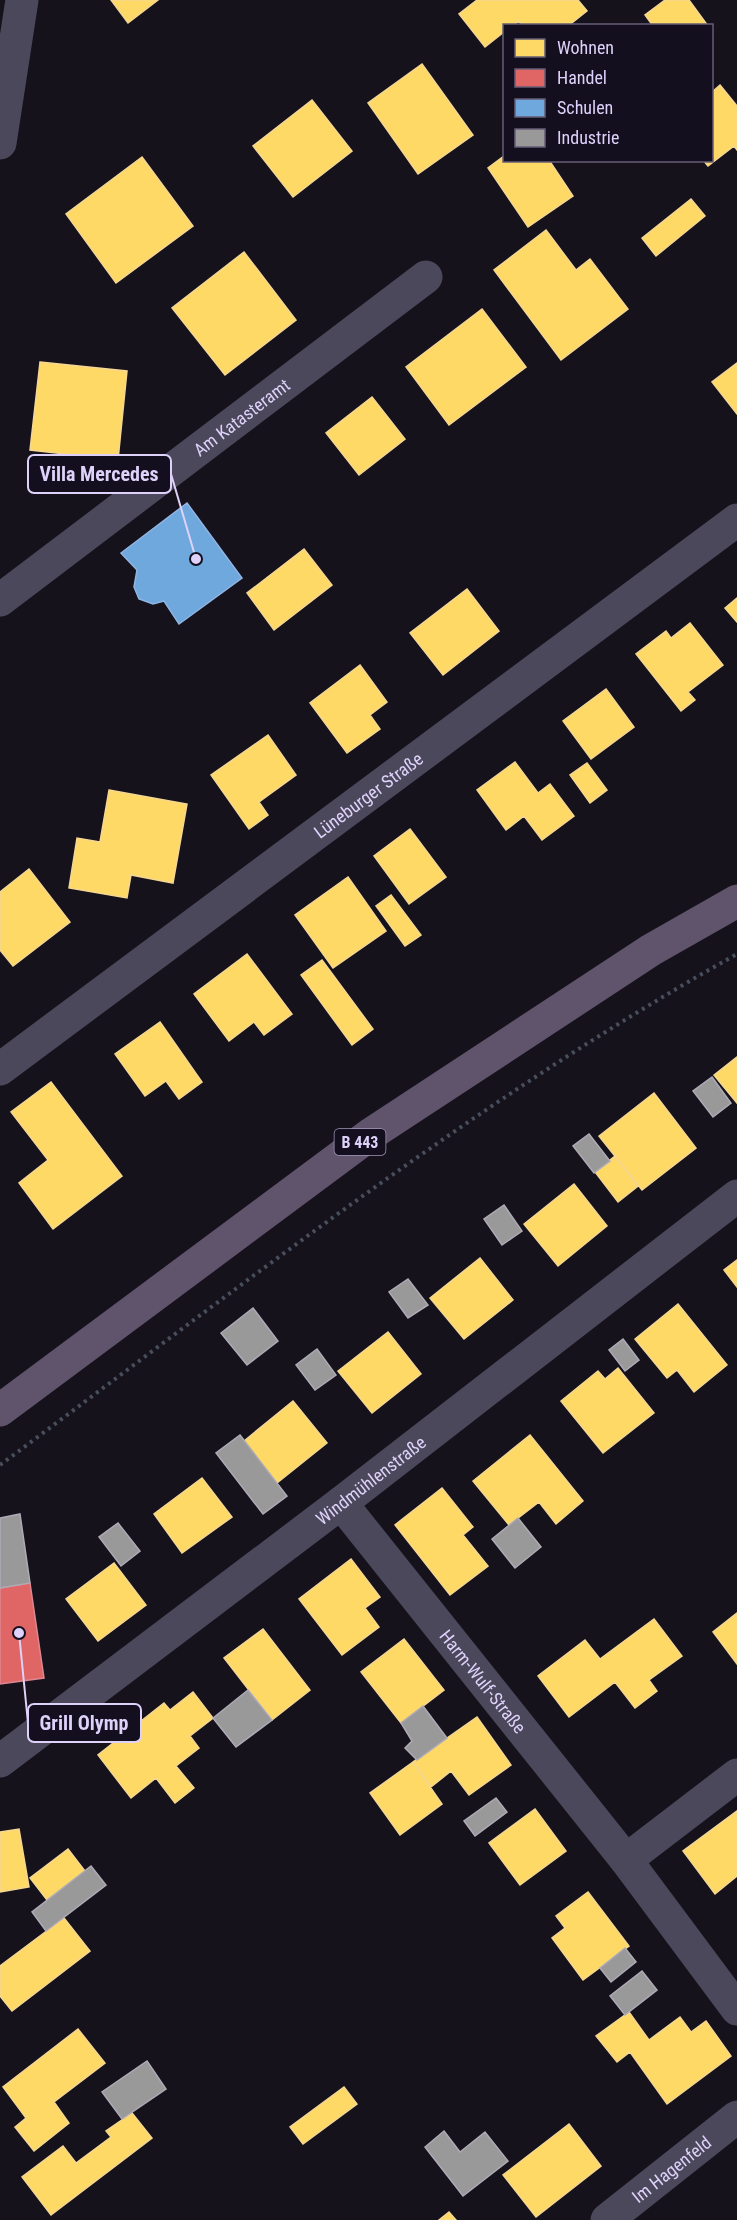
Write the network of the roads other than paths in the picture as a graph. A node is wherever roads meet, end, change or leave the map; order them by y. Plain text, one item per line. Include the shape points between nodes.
1 (22, 0) edge
2 (0, 143) edge
3 (426, 278) dead end
4 (737, 520) edge
5 (0, 600) edge
6 (737, 901) edge
7 (0, 1069) edge
8 (737, 1196) edge
9 (6, 1403) edge
10 (341, 1503) junction
11 (0, 1761) edge
12 (737, 1775) edge
13 (626, 1860) junction
14 (737, 2009) edge
15 (737, 2117) edge
16 (607, 2220) edge

1 - 2 street
3 - 5 street, Am Katasteramt
4 - 7 street, Lüneburger Straße
6 - 9 main road, B 443 via 651,950 370,1134
8 - 10 street, Windmühlenstraße
10 - 11 street, Windmühlenstraße
10 - 13 street, Harm-Wulf-Straße
12 - 13 street
13 - 14 street, Harm-Wulf-Straße
15 - 16 street, Im Hagenfeld

